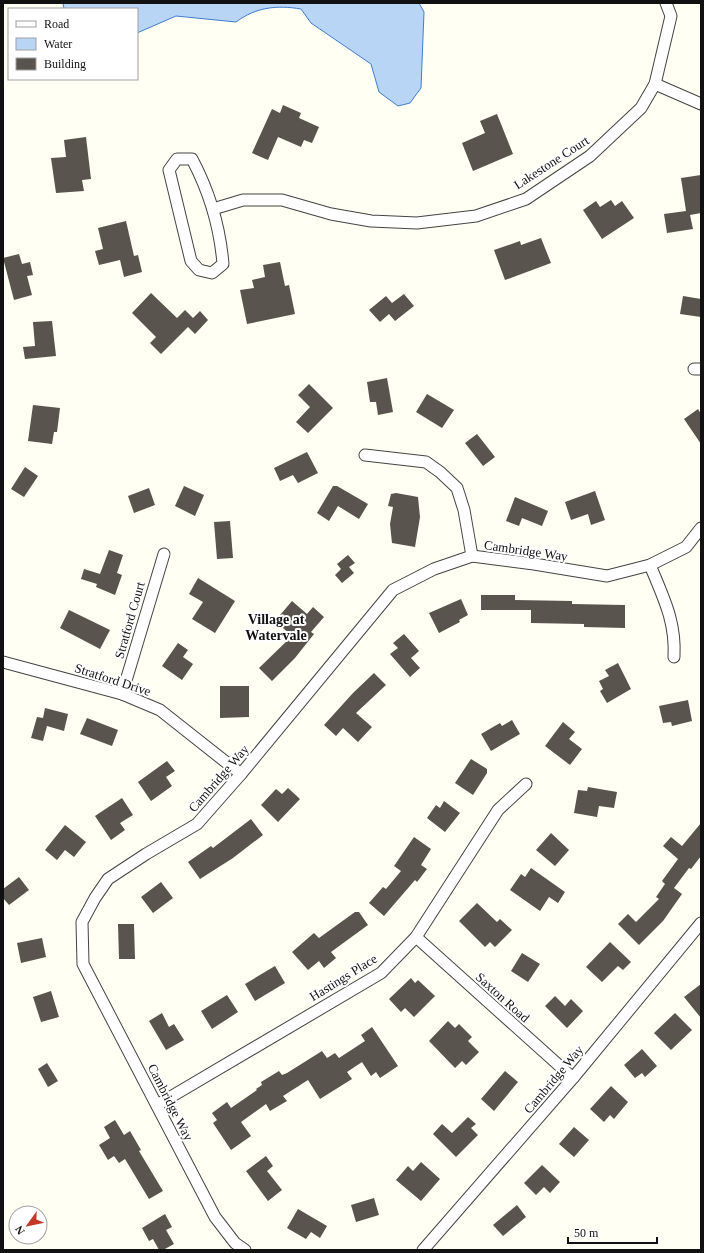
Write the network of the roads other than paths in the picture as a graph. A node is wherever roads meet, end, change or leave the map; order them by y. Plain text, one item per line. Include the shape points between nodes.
1 (666, 3) edge
2 (655, 84) junction
3 (701, 104) edge
4 (213, 209) junction
5 (365, 455) dead end
6 (701, 528) edge
7 (164, 554) dead end
8 (472, 556) junction
9 (650, 565) junction
10 (674, 657) dead end
11 (3, 662) edge
12 (122, 694) junction
13 (241, 774) junction
14 (526, 784) dead end
15 (701, 923) edge
16 (416, 937) junction
17 (572, 1078) junction
18 (157, 1105) junction
19 (245, 1250) edge
20 (423, 1250) edge

1 - 2 street, Lakestone Court via 671,16
2 - 3 street
2 - 4 street, Lakestone Court via 641,108 590,156 526,199 476,216 417,222 371,221 332,214 282,200 243,200
4 - 4 street via 192,159 178,159 169,170 191,261 199,270 212,273 223,264
5 - 8 street via 426,462 457,488 464,510
6 - 9 street via 686,547
7 - 12 street, Stratford Court
8 - 9 street, Cambridge Way via 607,576
8 - 13 street, Cambridge Way via 434,568 393,590
9 - 10 street via 670,617 675,637
11 - 12 street, Stratford Drive
12 - 13 street, Stratford Drive via 160,710
13 - 18 street, Cambridge Way via 197,824 108,879 82,922 84,964
14 - 16 street, Hastings Place via 498,810
15 - 17 street, Cambridge Way
16 - 17 street, Saxton Road
16 - 18 street, Hastings Place via 381,973
17 - 20 street, Cambridge Way
18 - 19 street, Cambridge Way via 215,1217 235,1243

